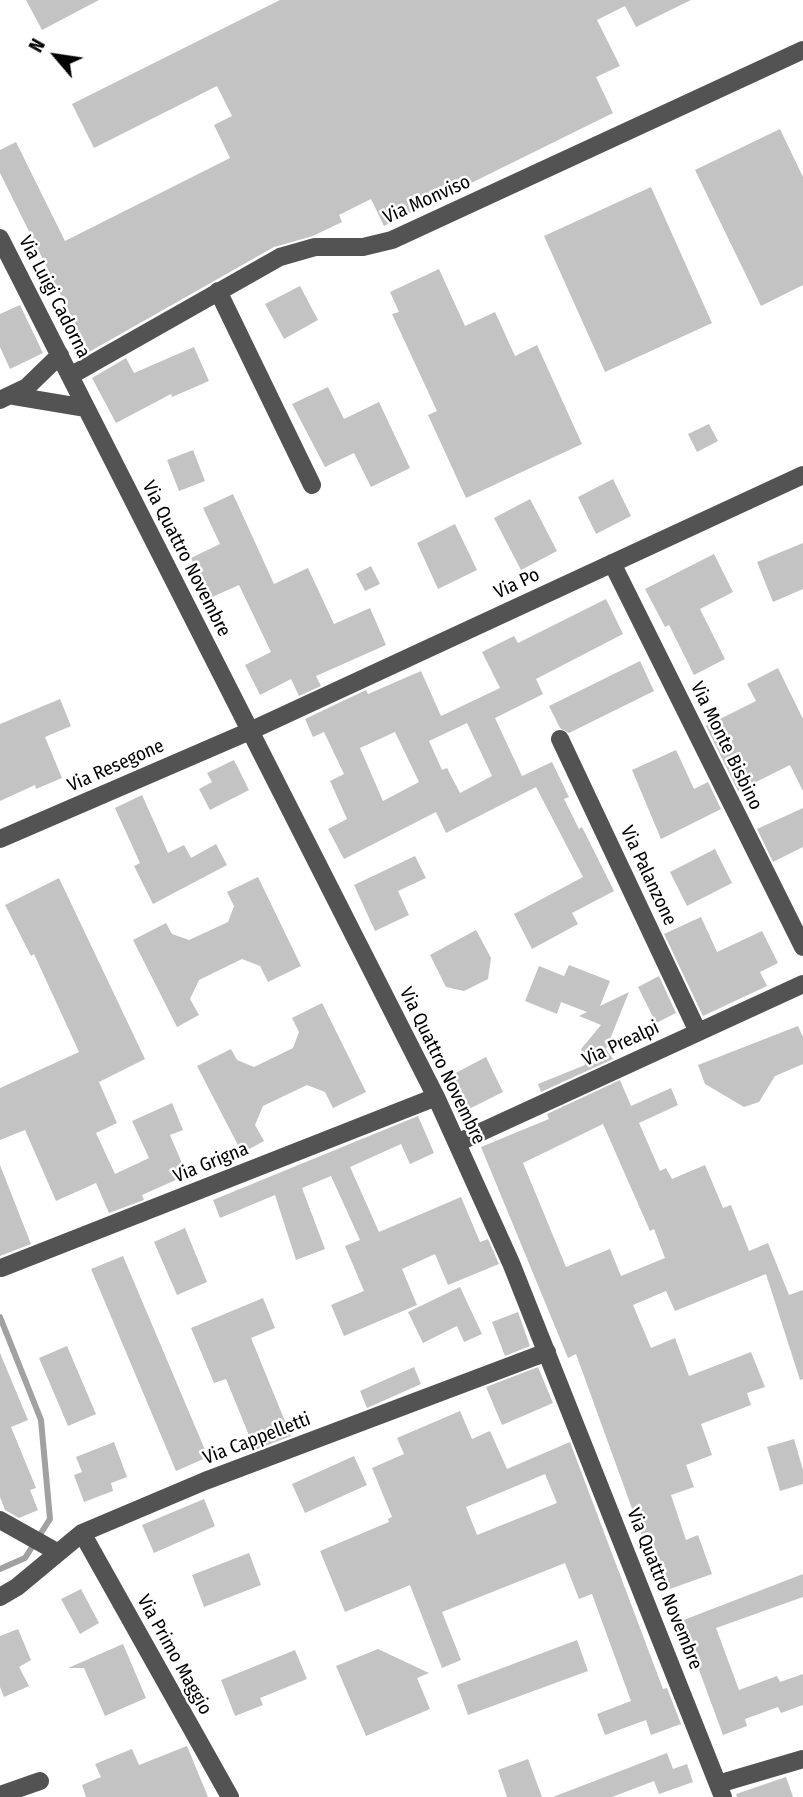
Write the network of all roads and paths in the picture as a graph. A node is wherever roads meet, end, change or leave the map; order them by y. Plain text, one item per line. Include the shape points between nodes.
1 (803, 50) edge
2 (0, 237) edge
3 (218, 291) junction
4 (60, 355) junction
5 (70, 376) junction
6 (7, 398) edge
7 (86, 408) junction
8 (803, 475) edge
9 (312, 485) dead end
10 (612, 563) junction
11 (250, 731) junction
12 (560, 739) dead end
13 (0, 839) edge
14 (803, 947) edge
15 (803, 984) edge
16 (698, 1032) junction
17 (436, 1097) junction
18 (457, 1143) junction
19 (1, 1268) edge
20 (547, 1352) junction
21 (0, 1520) edge
22 (82, 1533) junction
23 (45, 1544) junction
24 (0, 1597) edge
25 (803, 1759) edge
26 (40, 1781) dead end
27 (721, 1790) edge
28 (0, 1795) edge
29 (230, 1797) edge

1 - 3 street, Via Monviso via 392,240 363,247 296,250
2 - 4 street, Via Luigi Cadorna
3 - 5 street, Via Monviso
3 - 9 street
4 - 5 street, Via Luigi Cadorna
4 - 6 street via 38,379
5 - 7 street, Via Quattro Novembre
6 - 7 street
7 - 11 street, Via Quattro Novembre
8 - 10 street, Via Po
10 - 11 street, Via Po
10 - 14 street, Via Monte Bisbino
11 - 13 street, Via Resegone
11 - 17 street, Via Quattro Novembre
12 - 16 street, Via Palanzone
15 - 16 street, Via Prealpi
16 - 18 street, Via Prealpi
17 - 18 street, Via Quattro Novembre
17 - 19 street, Via Grigna
18 - 20 street, Via Quattro Novembre
20 - 22 street, Via Cappelletti via 205,1481
20 - 27 street, Via Quattro Novembre
21 - 23 street
22 - 23 street, Via Cappelletti
22 - 29 street, Via Primo Maggio
23 - 24 street, Via Cappelletti via 17,1587
25 - 27 street
26 - 28 street

